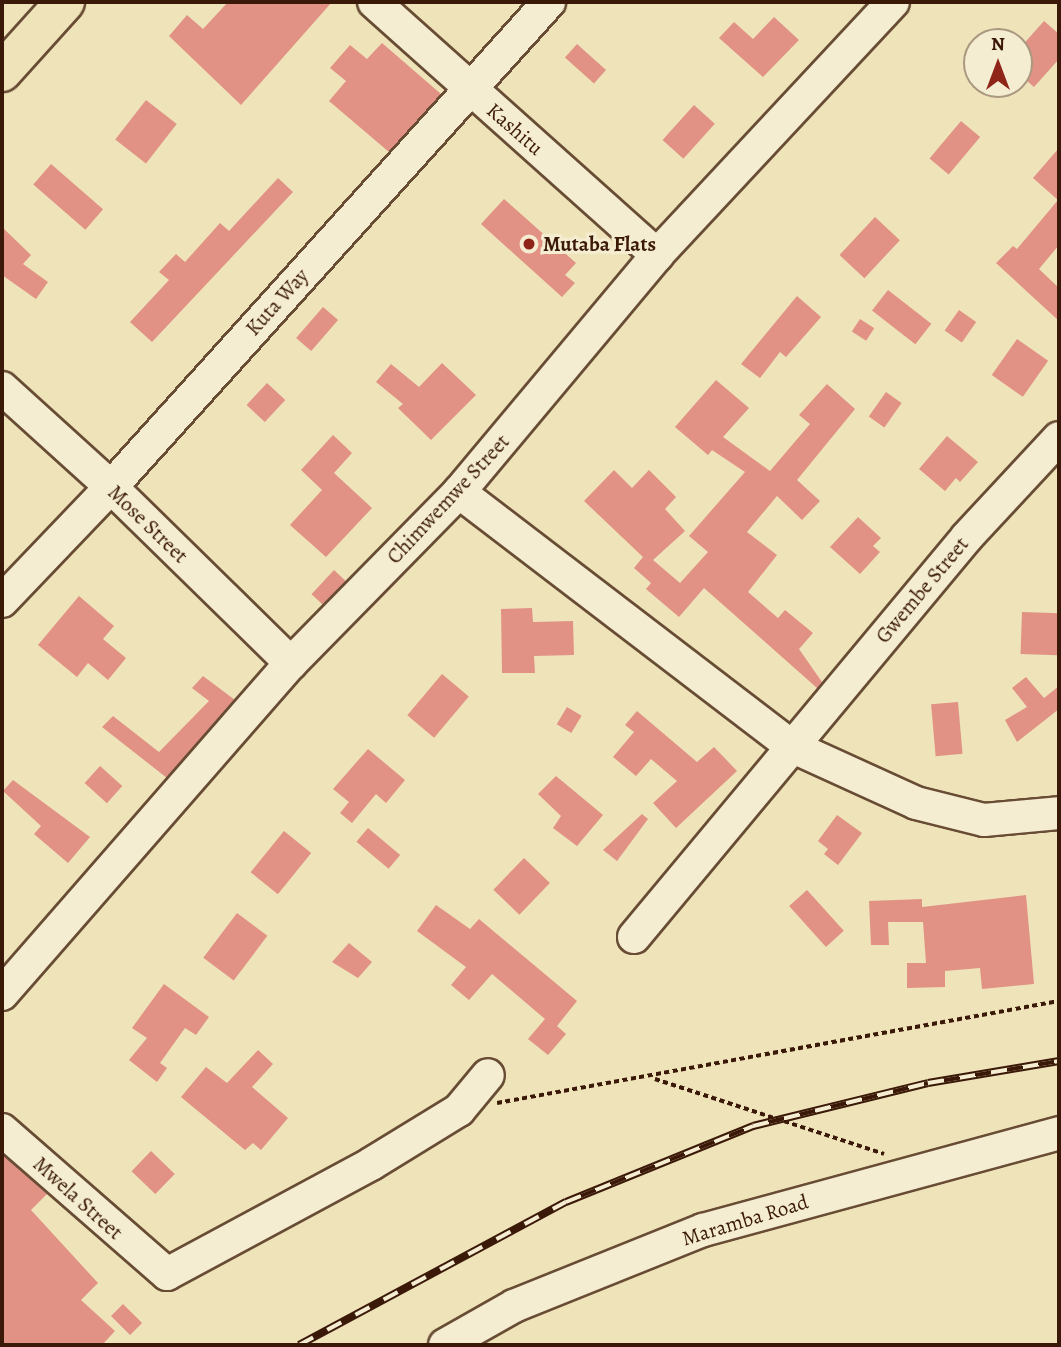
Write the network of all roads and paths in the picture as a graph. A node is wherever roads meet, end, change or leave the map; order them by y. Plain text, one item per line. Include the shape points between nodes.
1 (65, 2) edge
2 (374, 2) edge
3 (549, 2) edge
4 (893, 2) edge
5 (2, 72) edge
6 (468, 88) junction
7 (657, 255) junction
8 (2, 388) edge
9 (1059, 438) edge
10 (111, 487) junction
11 (459, 492) junction
12 (2, 600) edge
13 (291, 663) junction
14 (790, 746) junction
15 (1059, 813) edge
16 (634, 937) dead end
17 (2, 994) edge
18 (1059, 1001) edge
19 (488, 1075) dead end
20 (653, 1078) junction
21 (459, 1110) junction
22 (2, 1130) edge
23 (1059, 1133) edge
24 (924, 1167) junction
25 (445, 1345) edge

1 - 5 highway
2 - 6 street, Kashitu
3 - 6 street, Kuta Way
4 - 7 street, Chimwemwe Street
6 - 7 street, Kashitu
6 - 10 street, Kuta Way
7 - 11 street, Chimwemwe Street
8 - 10 street, Mose Street
9 - 14 street, Gwembe Street via 967,537
10 - 12 street, Kuta Way
10 - 13 street, Mose Street
11 - 13 street, Chimwemwe Street
11 - 14 street
13 - 17 street, Chimwemwe Street
14 - 15 street via 915,803 984,820
14 - 16 street, Gwembe Street
18 - 20 path
19 - 21 street
20 - 21 path
20 - 24 path
21 - 22 street, Mwela Street via 182,1270 167,1274
23 - 24 street, Maramba Road
24 - 25 street, Maramba Road via 703,1230 514,1306

